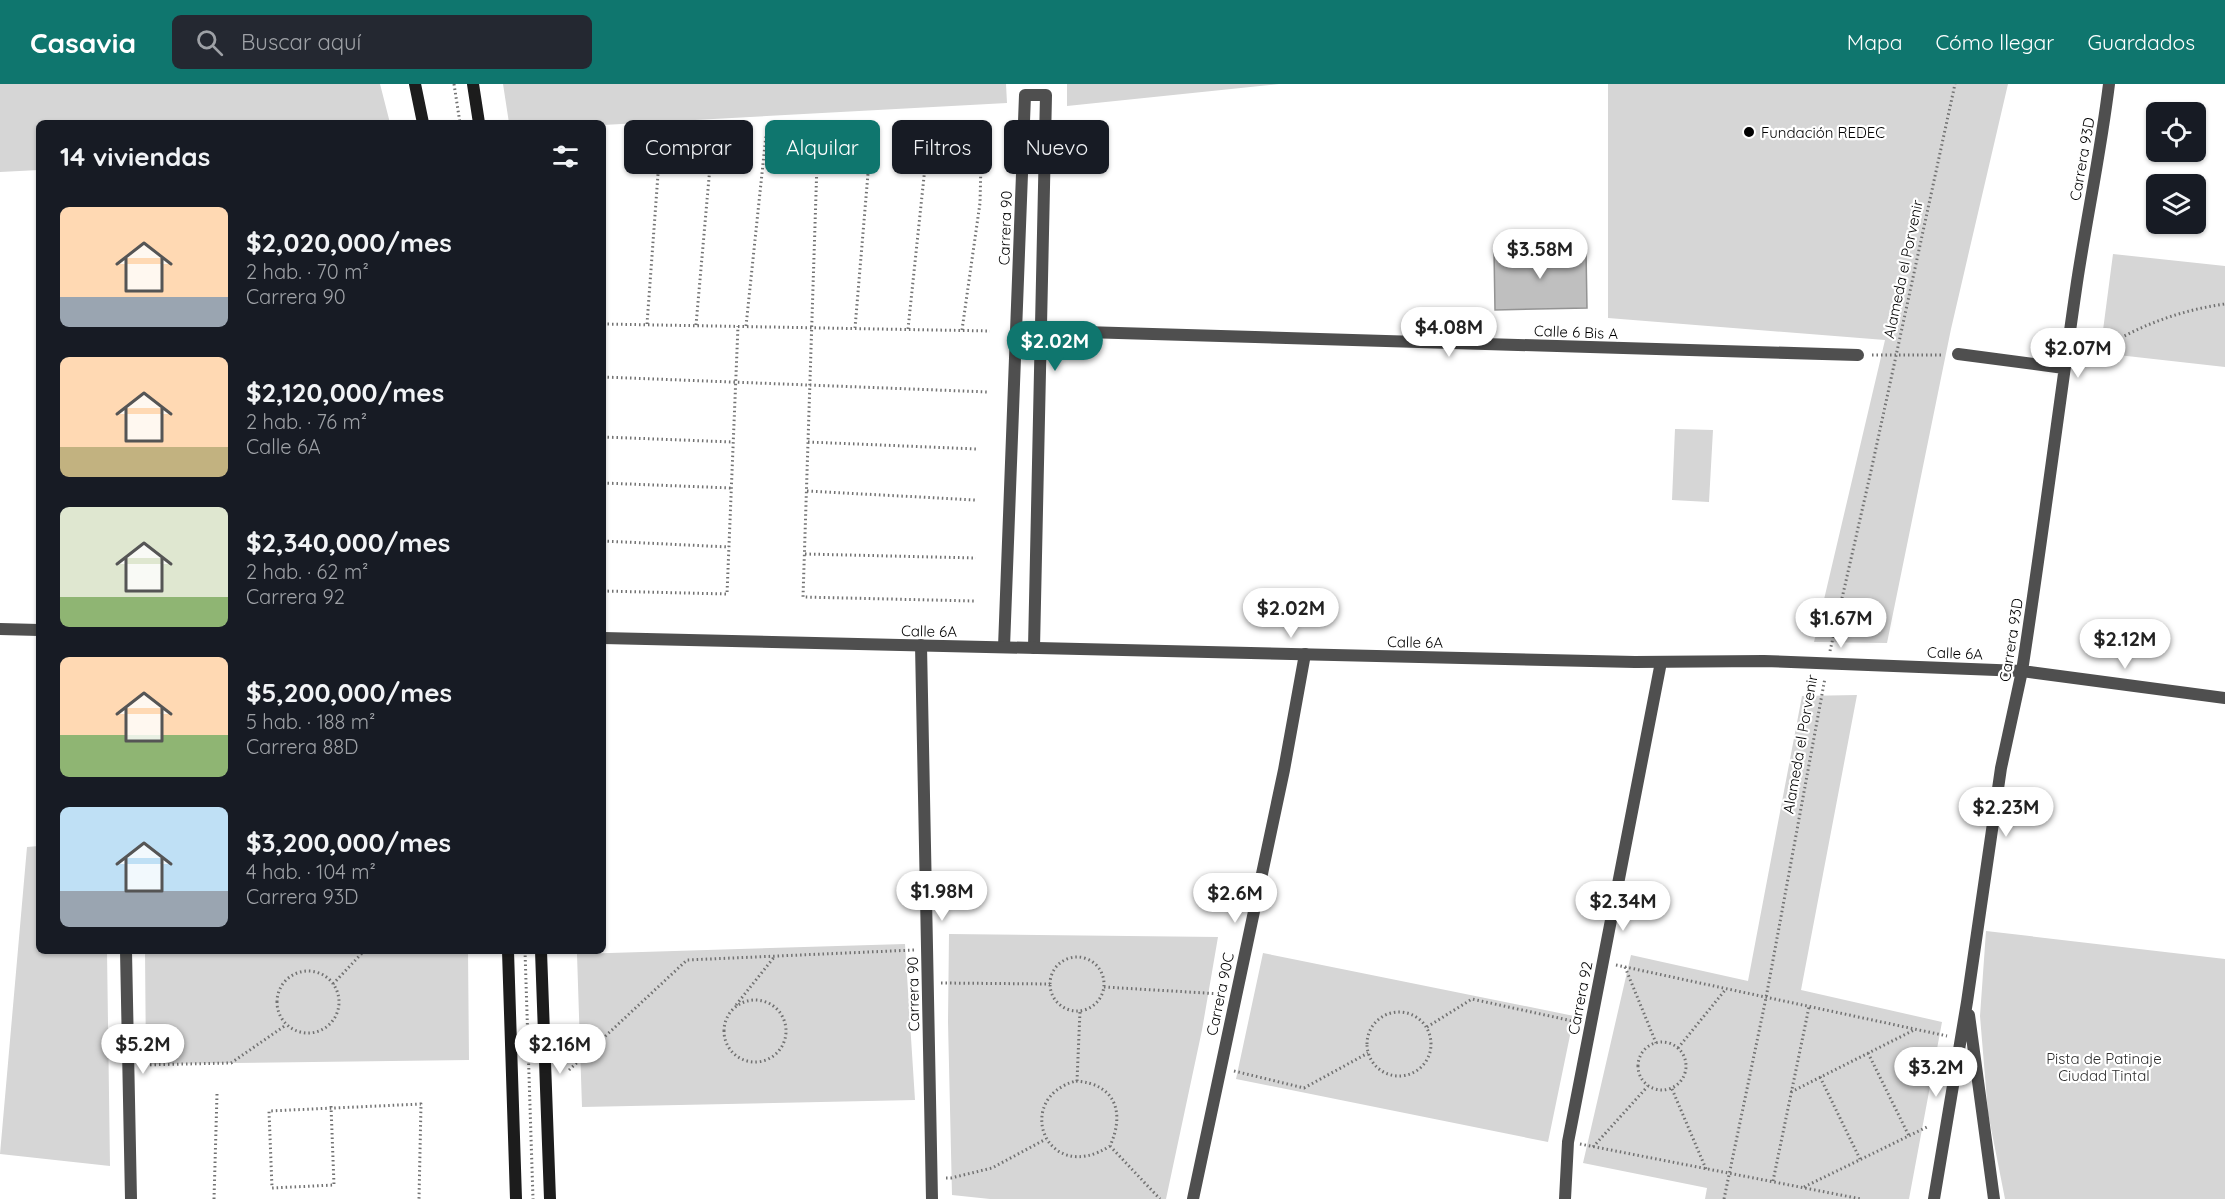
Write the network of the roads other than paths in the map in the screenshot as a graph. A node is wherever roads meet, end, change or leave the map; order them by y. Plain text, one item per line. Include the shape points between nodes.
1 (415, 84) edge
2 (473, 84) edge
3 (2109, 84) edge
4 (422, 120) edge
5 (479, 120) edge
6 (1016, 330) junction
7 (1041, 330) junction
8 (1958, 354) dead end
9 (1858, 355) dead end
10 (2064, 368) junction
11 (0, 629) edge
12 (36, 630) edge
13 (606, 638) edge
14 (921, 645) junction
15 (1004, 647) junction
16 (1034, 648) junction
17 (1305, 654) junction
18 (1661, 662) junction
19 (2022, 671) junction
20 (2225, 698) edge
21 (126, 954) edge
22 (508, 954) edge
23 (541, 954) edge
24 (1967, 1002) junction
25 (130, 1199) edge
26 (516, 1199) edge
27 (550, 1199) edge
28 (932, 1199) edge
29 (1193, 1199) edge
30 (1565, 1199) edge
31 (1934, 1199) edge
32 (1994, 1199) edge

1 - 4 main road
2 - 5 main road
3 - 10 street, Carrera 93D
6 - 7 street, Calle 6 Bis A
6 - 7 street, Carrera 90 via 1024,95 1046,95
6 - 15 street, Carrera 90
7 - 9 street, Calle 6 Bis A
7 - 16 street, Carrera 90
8 - 10 street
10 - 19 street, Carrera 93D
11 - 12 street
13 - 14 street, Calle 6A
14 - 15 street, Calle 6A
14 - 28 street, Carrera 90
15 - 16 street, Calle 6A
16 - 17 street, Calle 6A
17 - 18 street, Calle 6A
17 - 29 street, Carrera 90C
18 - 19 street, Calle 6A via 1764,661
18 - 30 street, Carrera 92 via 1568,1142
19 - 20 street, Calle 6A
19 - 24 street, Carrera 93D via 2001,768
21 - 25 street
22 - 26 main road
23 - 27 main road
24 - 31 street, Carrera 93D
24 - 32 street

